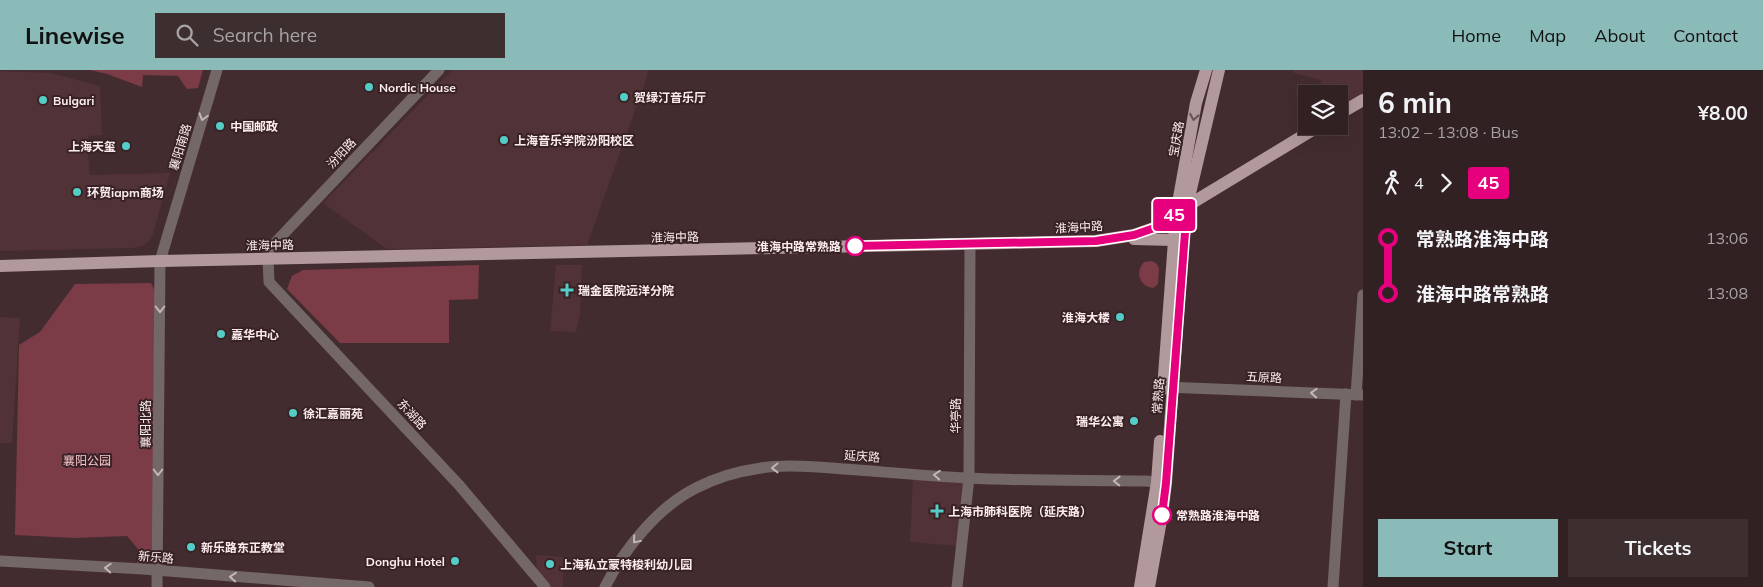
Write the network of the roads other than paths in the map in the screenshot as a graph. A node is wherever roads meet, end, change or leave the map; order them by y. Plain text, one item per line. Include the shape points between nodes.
1 (217, 70) edge
2 (439, 70) edge
3 (1206, 70) edge
4 (1219, 70) edge
5 (1363, 100) edge
6 (1348, 109) edge
7 (1304, 135) edge
8 (1187, 206) junction
9 (1176, 214) junction
10 (1116, 238) junction
11 (1174, 240) junction
12 (970, 244) junction
13 (268, 259) junction
14 (160, 260) junction
15 (0, 266) edge
16 (1363, 295) edge
17 (1168, 387) junction
18 (1355, 395) edge
19 (969, 478) junction
20 (1161, 483) junction
21 (0, 561) edge
22 (157, 571) junction
23 (157, 587) edge
24 (369, 587) edge
25 (545, 587) edge
26 (605, 587) edge
27 (957, 587) edge
28 (1140, 587) edge
29 (1149, 587) edge
30 (1333, 587) edge

1 -> 14 street, 襄阳南路
2 - 13 street, 汾阳路 via 273,245
3 -> 9 main road, 宝庆路 via 1196,103
4 - 8 main road, 宝庆路
5 - 6 main road
7 - 8 main road, 淮海中路
8 - 9 main road, 淮海中路
8 - 17 main road, 常熟路
9 - 10 main road, 淮海中路 via 1160,226
9 - 11 main road, 常熟路
10 - 11 main road
10 - 12 main road, 淮海中路
11 - 17 main road, 常熟路
12 - 13 main road, 淮海中路
12 - 19 street, 华亭路
13 - 14 main road, 淮海中路
13 - 25 street, 东湖路 via 269,282 459,485
14 - 15 main road, 淮海中路
14 -> 22 street, 襄阳北路
16 - 18 street
18 -> 17 street, 五原路
17 - 20 main road, 常熟路
18 - 30 street
20 -> 19 street, 延庆路
19 -> 26 street, 延庆路 via 816,467 762,468 736,474 696,488 658,517 623,556
19 - 27 street, 华亭路
20 - 28 main road, 常熟路
20 - 29 main road, 常熟路 via 1162,515
22 -> 21 street, 新乐路
22 - 23 street, 襄阳北路
24 -> 22 street, 新乐路

